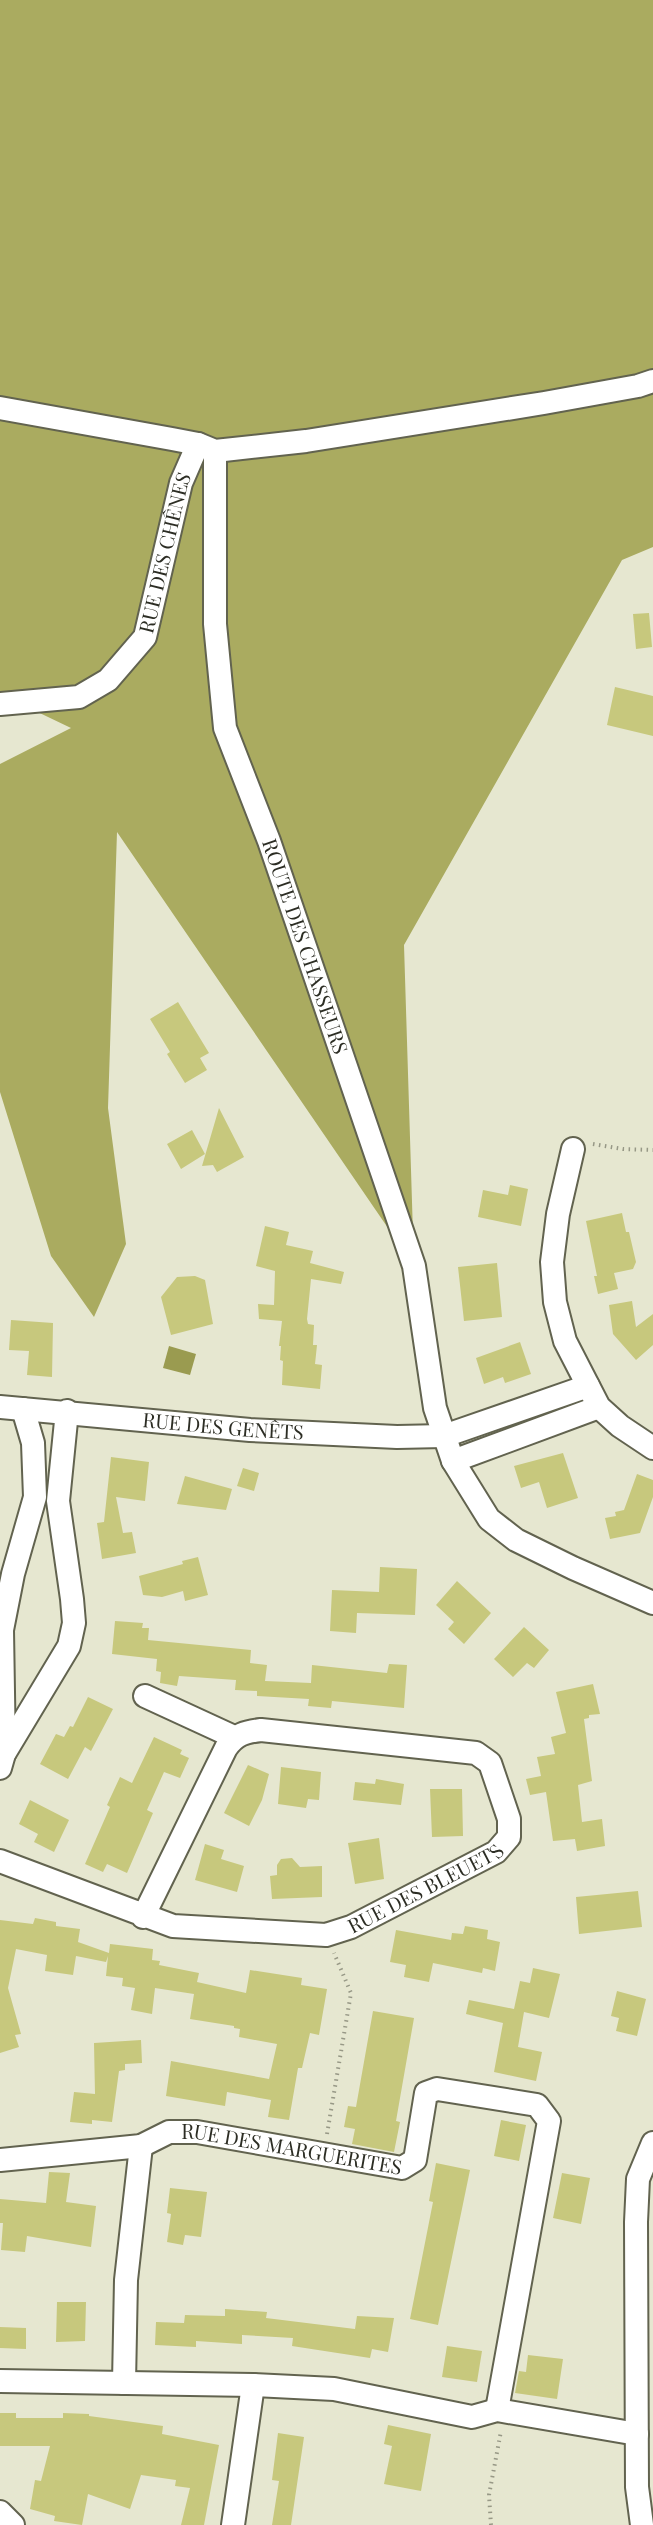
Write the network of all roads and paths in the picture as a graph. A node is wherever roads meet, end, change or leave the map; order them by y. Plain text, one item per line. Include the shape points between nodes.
1 (653, 381) edge
2 (0, 408) edge
3 (207, 447) junction
4 (0, 704) edge
5 (653, 1150) edge
6 (582, 1151) joint
7 (588, 1386) junction
8 (0, 1407) edge
9 (599, 1407) junction
10 (22, 1409) junction
11 (67, 1411) junction
12 (444, 1436) junction
13 (653, 1448) edge
14 (453, 1461) junction
15 (35, 1497) junction
16 (57, 1501) junction
17 (653, 1603) edge
18 (146, 1696) dead end
19 (234, 1737) junction
20 (2, 1761) edge
21 (0, 1861) edge
22 (143, 1917) junction
23 (326, 1935) junction
24 (653, 2143) edge
25 (141, 2146) junction
26 (324, 2153) junction
27 (0, 2160) edge
28 (0, 2381) edge
29 (124, 2383) junction
30 (253, 2385) junction
31 (497, 2410) junction
32 (637, 2434) junction
33 (0, 2512) edge
34 (13, 2525) edge
35 (233, 2525) edge
36 (491, 2525) edge
37 (642, 2525) edge

1 - 3 street via 544,404 306,441
2 - 3 street
3 - 4 street, RUE DES CHÊNES via 181,483 145,638 108,680 79,697
3 - 12 street, ROUTE DES CHASSEURS via 215,624 225,728 269,841 414,1266 435,1408
5 - 6 path via 593,1143
6 - 7 street via 558,1214 552,1262 555,1302 565,1341
7 - 9 street
7 - 12 street
8 - 10 street, RUE DES GENÊTS
9 - 13 street
9 - 14 street
10 - 11 street, RUE DES GENÊTS
10 - 15 street via 33,1443
11 - 12 street, RUE DES GENÊTS via 250,1430
11 - 16 street
12 - 14 street, ROUTE DES CHASSEURS
14 - 17 street, ROUTE DES CHASSEURS via 489,1519 516,1540
15 - 16 street
15 - 20 street via 2,1630
16 - 20 street via 74,1623 69,1646
18 - 19 street
19 - 22 street
19 - 23 street, RUE DES BLEUETS via 261,1730 476,1753 490,1763 509,1819 509,1837 496,1852 351,1927
21 - 22 street, RUE DES BLEUETS
22 - 23 street, RUE DES BLEUETS via 173,1926
23 - 26 path via 351,1993
24 - 32 street via 638,2178
25 - 26 street, RUE DES MARGUERITES via 169,2132 197,2132
25 - 27 street, RUE DES MARGUERITES
25 - 29 street via 126,2280
26 - 31 street, RUE DES MARGUERITES via 402,2168 415,2160 426,2094 437,2089 537,2105 549,2121
28 - 29 street
29 - 30 street
30 - 31 street via 334,2389 472,2417
30 - 35 street
31 - 32 street
31 - 36 path via 501,2432 489,2495
32 - 37 street
33 - 34 street

